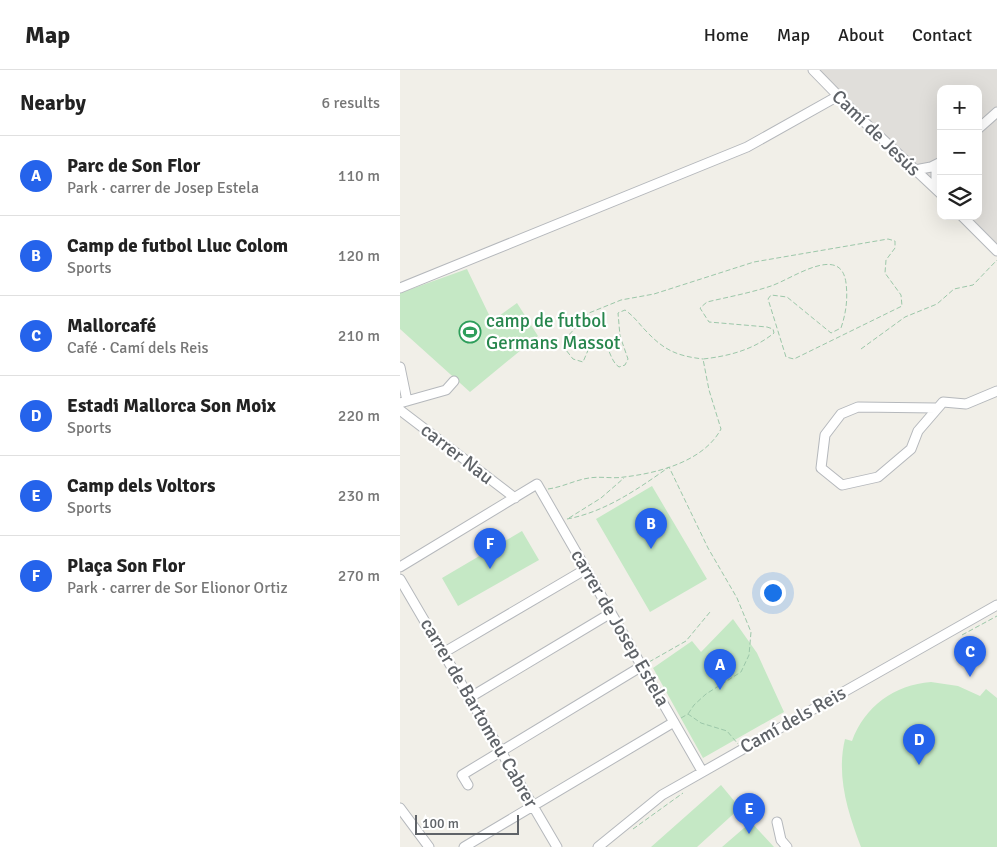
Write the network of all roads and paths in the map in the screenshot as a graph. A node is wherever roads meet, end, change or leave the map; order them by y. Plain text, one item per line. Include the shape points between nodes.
1 (813, 70) edge
2 (819, 70) edge
3 (828, 86) junction
4 (838, 96) junction
5 (997, 112) edge
6 (982, 125) edge
7 (937, 164) edge
8 (915, 170) junction
9 (937, 191) edge
10 (966, 220) edge
11 (997, 251) edge
12 (997, 260) edge
13 (400, 288) edge
14 (861, 349) dead end
15 (702, 359) junction
16 (400, 367) edge
17 (454, 381) dead end
18 (997, 391) edge
19 (404, 402) edge
20 (936, 408) junction
21 (400, 410) edge
22 (669, 467) junction
23 (625, 477) junction
24 (539, 487) junction
25 (515, 498) junction
26 (400, 567) edge
27 (586, 569) junction
28 (400, 579) edge
29 (997, 605) edge
30 (710, 612) dead end
31 (611, 613) junction
32 (997, 616) edge
33 (955, 639) dead end
34 (443, 653) junction
35 (642, 666) junction
36 (469, 698) junction
37 (688, 714) junction
38 (674, 722) junction
39 (742, 749) junction
40 (500, 750) junction
41 (702, 771) junction
42 (468, 785) dead end
43 (685, 791) dead end
44 (534, 805) junction
45 (400, 808) edge
46 (777, 822) dead end
47 (632, 830) dead end
48 (429, 847) edge
49 (464, 847) edge
50 (557, 847) edge
51 (598, 847) edge
52 (787, 847) edge

1 - 3 street, Camí de Jesús
2 - 3 street
3 - 4 street, Camí de Jesús
4 - 8 street, Camí de Jesús
4 - 13 street via 748,147
5 - 6 street
7 - 8 street
8 - 9 street, Camí de Jesús
10 - 11 street
12 - 14 path via 973,285 954,289 937,304 905,317
15 - 15 path via 724,357 750,348 774,333 767,327 709,322 700,308 707,302 771,286 818,266 834,264 841,268 845,277 848,299 841,328 832,333 787,297 771,295 768,299 786,357 794,359 902,306 901,295 885,272 886,260 895,248 895,241 888,239 754,262 654,294 621,300 589,313 567,337 566,350 573,359 583,362 592,341 599,339 606,343 614,363 619,367 625,366 628,359 620,336 618,313 625,310 664,348 679,356
15 - 22 path via 721,429 715,441 691,458
16 - 19 street
17 - 19 street via 446,390
18 - 20 street via 966,404 943,402
20 - 20 street via 858,407 841,414 825,435 820,468 842,485 878,477 911,449 918,431
21 - 25 street, carrer Nau
22 - 23 path
22 - 23 path via 610,504 584,516 567,519 601,498
22 - 37 path via 708,548 737,598 751,632 749,655 741,672 706,694
23 - 24 path via 588,478 563,487
24 - 25 street
24 - 27 street, carrer de Josep Estela
25 - 26 street
27 - 31 street, carrer de Josep Estela
27 - 34 street
28 - 34 street, carrer de Bartomeu Cabrer
29 - 39 street, Camí dels Reis
30 - 35 path via 686,641
31 - 35 street, carrer de Josep Estela
31 - 36 street
32 - 33 path
34 - 36 street, carrer de Bartomeu Cabrer
35 - 38 street, carrer de Josep Estela
35 - 40 street
36 - 40 street, carrer de Bartomeu Cabrer
37 - 38 path
37 - 39 path via 701,723 727,731
38 - 41 street, carrer de Josep Estela
38 - 44 street
39 - 41 street, Camí dels Reis
40 - 42 street via 462,775
40 - 44 street, carrer de Bartomeu Cabrer
41 - 51 street, Camí dels Reis via 662,795
43 - 47 path
44 - 49 street
44 - 50 street, carrer de Bartomeu Cabrer
45 - 48 street
46 - 52 street via 781,840

